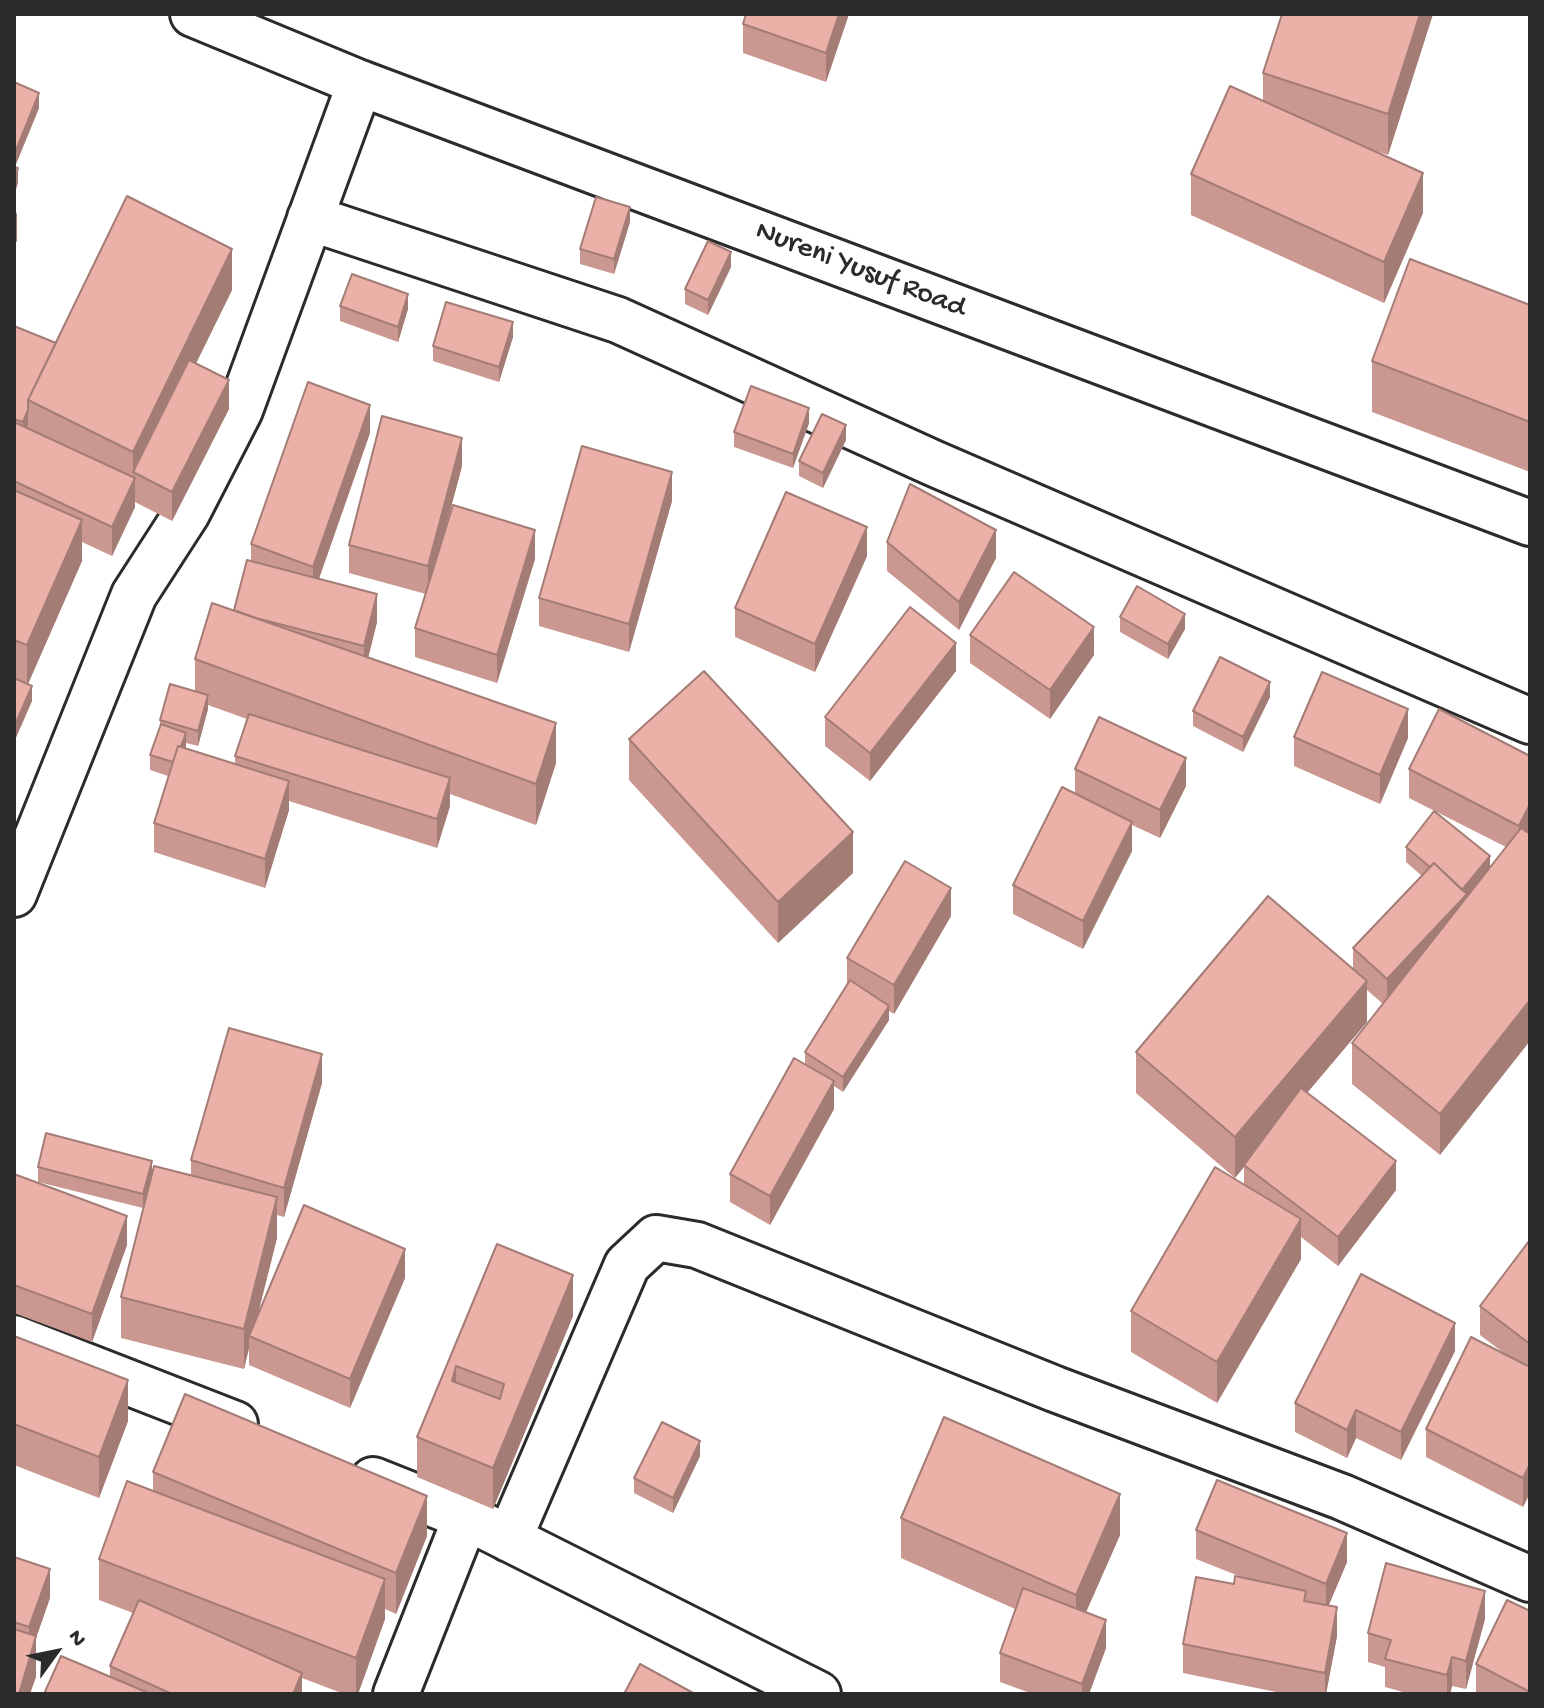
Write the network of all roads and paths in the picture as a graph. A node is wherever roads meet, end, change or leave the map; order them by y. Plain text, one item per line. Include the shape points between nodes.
1 (193, 14) edge
2 (360, 83) junction
3 (310, 218) junction
4 (1530, 523) edge
5 (1530, 721) edge
6 (14, 894) edge
7 (14, 1338) edge
8 (274, 1440) edge
9 (333, 1464) edge
10 (466, 1517) junction
11 (509, 1539) junction
12 (1530, 1579) edge
13 (396, 1694) edge
14 (818, 1694) edge

1 - 2 street, Nureni Yusuf Road
2 - 3 street
2 - 4 street, Nureni Yusuf Road
3 - 5 street via 618,320 933,463
3 - 6 street via 240,410 187,513 134,595
7 - 8 street
9 - 10 street
10 - 11 street
10 - 13 street
11 - 12 street via 627,1265 656,1238 697,1245 1342,1497
11 - 14 street

